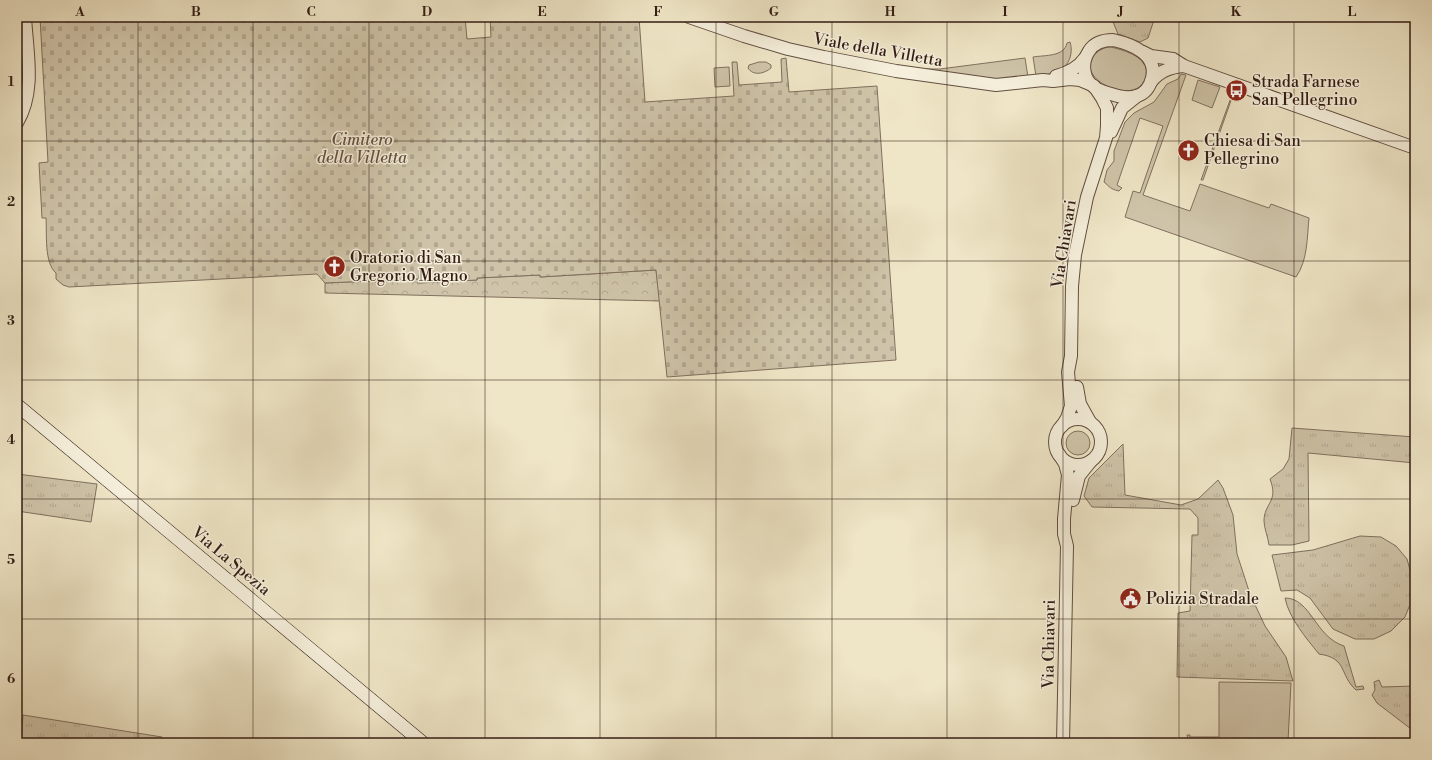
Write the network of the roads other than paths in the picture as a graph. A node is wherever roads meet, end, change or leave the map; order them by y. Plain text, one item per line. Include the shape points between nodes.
1 (25, 17) edge
2 (689, 17) edge
3 (1143, 52) junction
4 (1085, 58) junction
5 (1184, 66) junction
6 (1043, 80) junction
7 (1151, 82) junction
8 (1093, 86) junction
9 (1137, 96) junction
10 (17, 123) edge
11 (1105, 139) junction
12 (1415, 148) edge
13 (1071, 356) junction
14 (17, 405) edge
15 (1090, 422) junction
16 (1062, 426) junction
17 (1058, 454) junction
18 (1093, 460) junction
19 (1067, 546) junction
20 (423, 743) edge
21 (1063, 743) edge

1 - 10 street via 29,86 25,108
2 - 6 street, Viale della Villetta via 783,48 874,67 989,85
3 - 4 street via 1108,40 1092,47
3 - 5 street via 1151,56 1173,59
3 - 7 street via 1152,66
4 - 6 street, Viale della Villetta via 1071,71
4 - 8 street via 1084,71
5 - 7 street via 1163,71
5 - 12 street
6 - 8 street, Viale della Villetta via 1073,79
7 - 9 street via 1144,92
8 - 9 street via 1120,97
8 - 11 street, Via Chiavari via 1107,108
9 - 11 street, Via Chiavari via 1122,108
11 - 13 street, Via Chiavari via 1087,197 1077,245 1072,286
13 - 15 street, Via Chiavari via 1079,400
13 - 16 street, Via Chiavari via 1068,375 1071,406
14 - 20 main road, Via La Spezia
15 - 16 street via 1076,419
15 - 18 street via 1101,438 1099,453
16 - 17 street via 1056,439
17 - 18 street via 1074,465
17 - 19 street, Via Chiavari via 1065,464 1068,476 1064,519
18 - 19 street, Via Chiavari via 1081,473 1076,486
19 - 21 street, Via Chiavari

